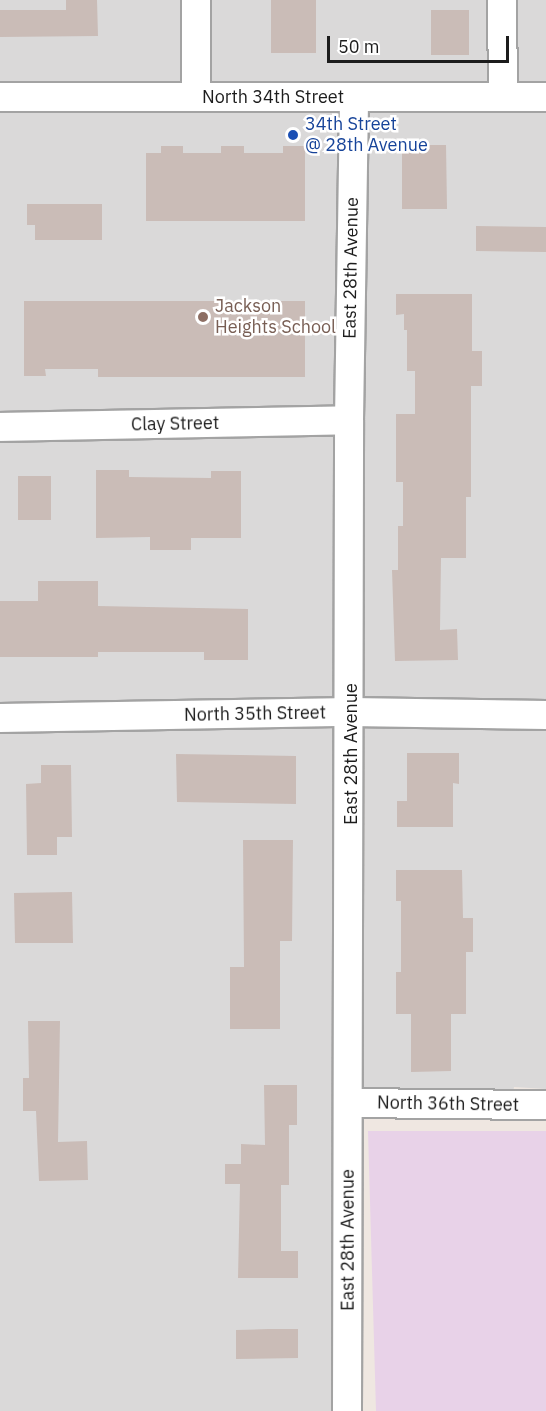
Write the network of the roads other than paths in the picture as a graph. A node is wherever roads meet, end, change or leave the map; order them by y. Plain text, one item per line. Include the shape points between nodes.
1 (196, 0) edge
2 (502, 0) edge
3 (0, 97) edge
4 (196, 97) junction
5 (503, 97) junction
6 (546, 97) edge
7 (354, 98) junction
8 (349, 420) junction
9 (0, 427) edge
10 (351, 712) junction
11 (546, 715) edge
12 (0, 718) edge
13 (349, 1103) junction
14 (546, 1105) edge
15 (347, 1411) edge

1 - 4 street
2 - 5 street
3 - 4 street, North 34th Street
4 - 7 street, North 34th Street
5 - 6 street, North 34th Street
5 - 7 street, North 34th Street
7 - 8 street, East 28th Avenue
8 - 9 street, Clay Street
8 - 10 street, East 28th Avenue
10 - 11 street, North 35th Street
10 - 12 street, North 35th Street
10 - 13 street, East 28th Avenue
13 - 14 street, North 36th Street
13 - 15 street, East 28th Avenue

